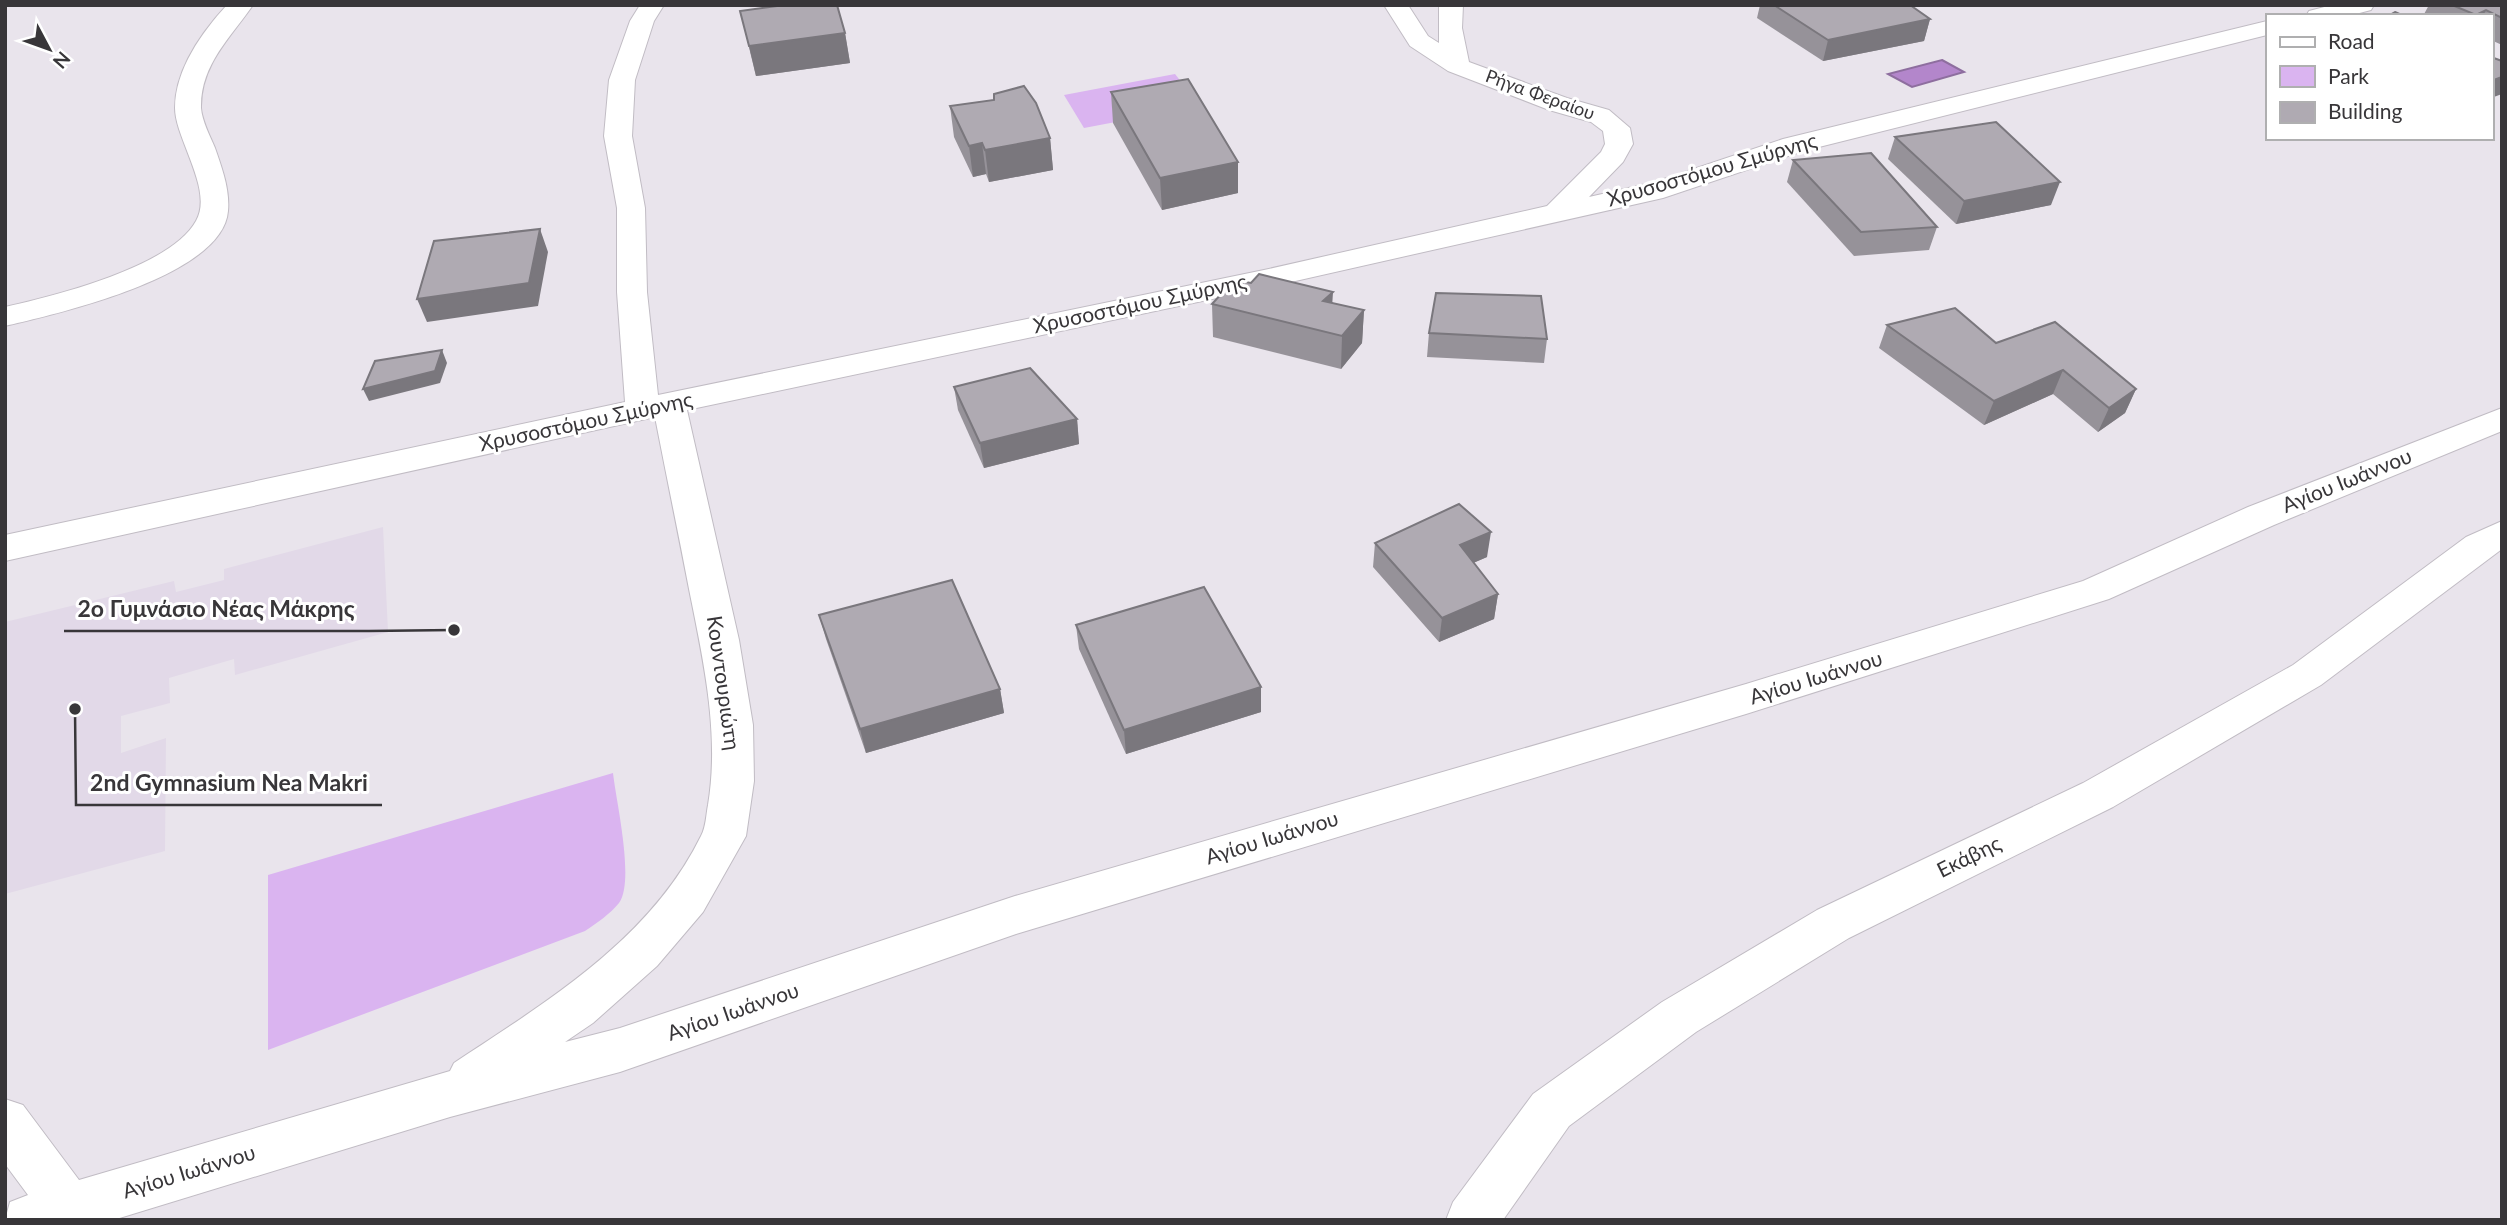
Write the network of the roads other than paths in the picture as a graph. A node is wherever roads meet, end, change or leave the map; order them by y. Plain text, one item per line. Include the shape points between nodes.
1 (241, 5) edge
2 (652, 5) edge
3 (1396, 5) edge
4 (1451, 5) edge
5 (2362, 5) edge
6 (2326, 14) edge
7 (2266, 28) edge
8 (1457, 66) junction
9 (1558, 212) junction
10 (5, 317) edge
11 (656, 406) junction
12 (2502, 419) edge
13 (2502, 533) edge
14 (5, 548) edge
15 (450, 1094) junction
16 (5, 1122) edge
17 (49, 1214) edge
18 (1472, 1220) edge

1 - 10 street via 214,38 196,72 188,110 214,197 212,221 191,244 157,267 101,291
2 - 11 street, Κουντουριώτη via 622,80 618,136 631,208 632,292
3 - 8 street via 1419,41
4 - 8 street, Ρήγα Φεραίου via 1448,22
5 - 6 street
7 - 9 street, Χρυσοστόμου Σμύρνης via 1793,145 1663,189
8 - 9 street, Ρήγα Φεραίου via 1600,116 1616,128 1619,144 1613,156
9 - 11 street, Χρυσοστόμου Σμύρνης via 1264,279
11 - 14 street, Χρυσοστόμου Σμύρνης
11 - 15 street, Κουντουριώτη via 716,626 733,725 733,781 724,836 687,899 640,952 576,1008
12 - 15 street, Αγίου Ιωάννου via 2261,516 2096,590 1746,699 1015,915 620,1050
13 - 18 street, Εκάβης via 2307,675 2098,795 1833,924 1679,1017 1551,1110
15 - 17 street, Αγίου Ιωάννου
16 - 17 street

